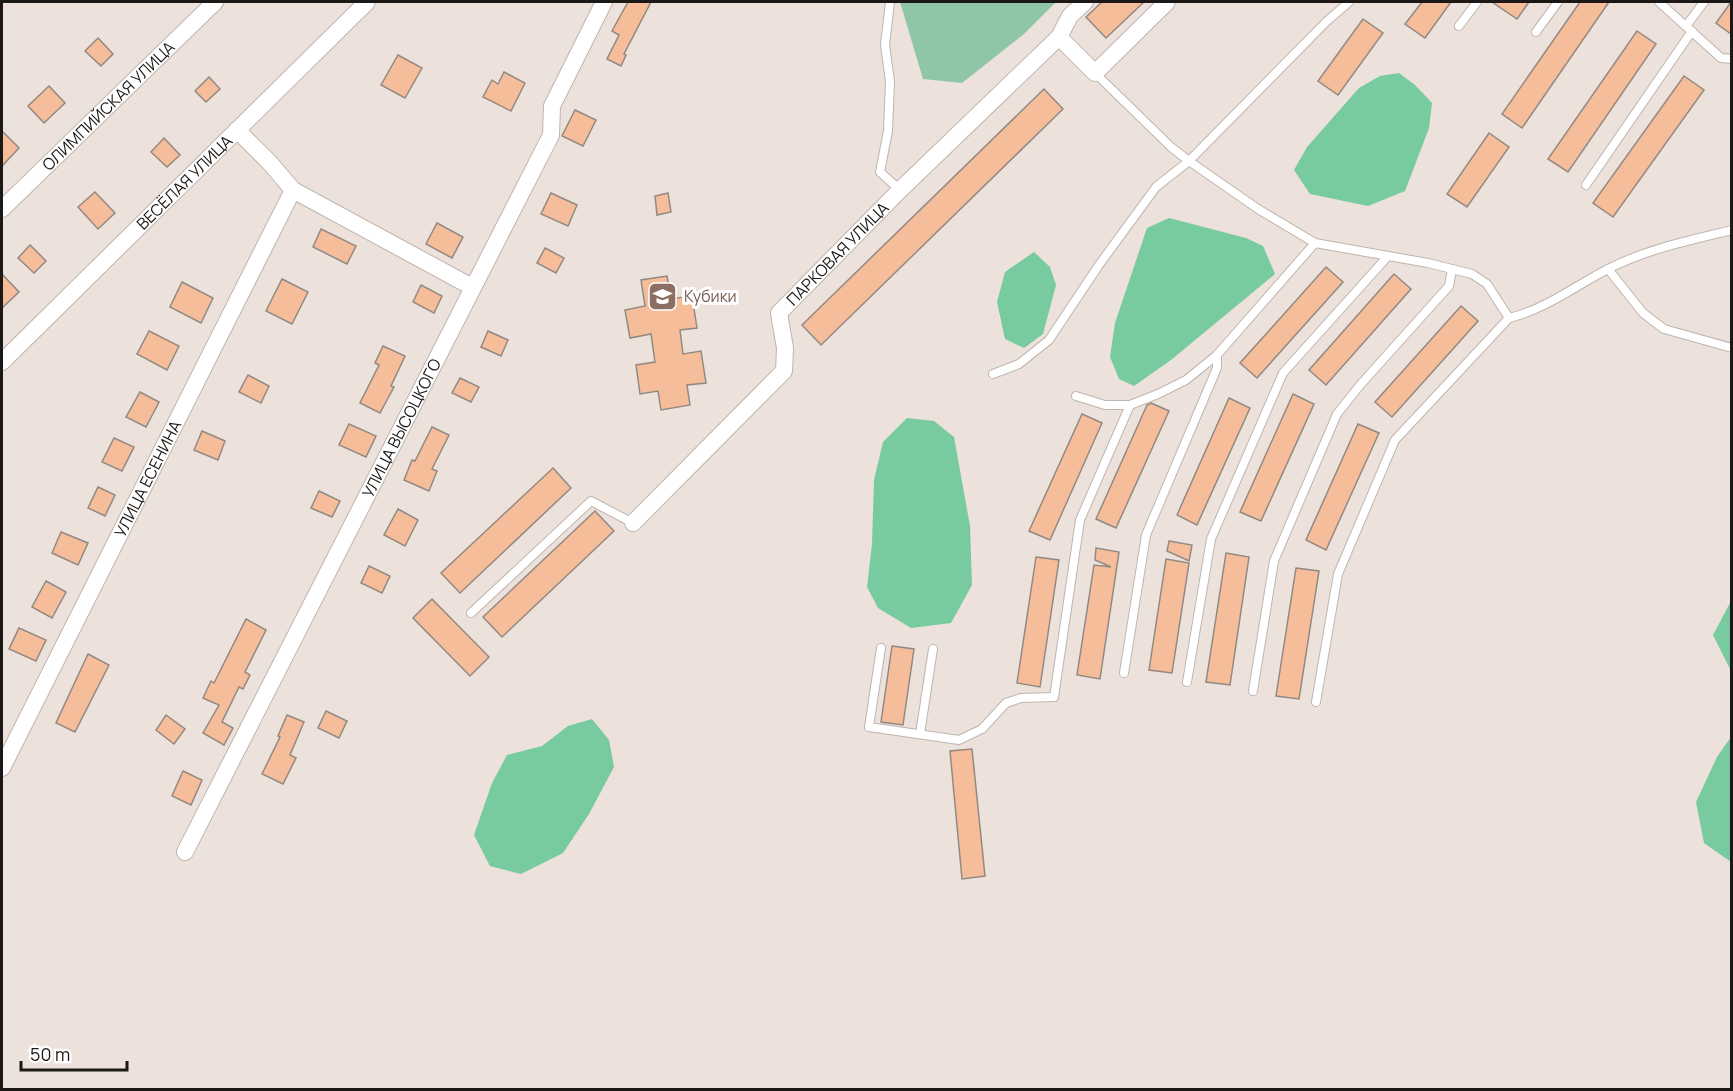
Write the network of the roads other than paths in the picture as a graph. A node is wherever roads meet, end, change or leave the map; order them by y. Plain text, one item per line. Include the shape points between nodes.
1 (215, 2) edge
2 (367, 2) edge
3 (604, 2) edge
4 (890, 2) edge
5 (1085, 2) edge
6 (1167, 2) edge
7 (1349, 2) edge
8 (1477, 2) edge
9 (1557, 2) edge
10 (1659, 2) edge
11 (1704, 2) edge
12 (1459, 26) dead end
13 (1689, 29) junction
14 (1536, 32) dead end
15 (1059, 37) junction
16 (1731, 59) edge
17 (1095, 73) junction
18 (237, 130) junction
19 (1189, 161) junction
20 (1586, 185) dead end
21 (293, 190) junction
22 (900, 190) junction
23 (2, 209) edge
24 (1731, 230) edge
25 (1315, 243) junction
26 (1388, 256) junction
27 (1452, 269) junction
28 (1608, 269) junction
29 (472, 287) junction
30 (1509, 318) junction
31 (1731, 348) edge
32 (1217, 355) junction
33 (2, 362) edge
34 (993, 374) dead end
35 (1076, 396) dead end
36 (1130, 405) junction
37 (633, 523) joint
38 (471, 613) dead end
39 (881, 648) dead end
40 (933, 649) dead end
41 (1124, 673) dead end
42 (1187, 682) dead end
43 (1253, 691) dead end
44 (1316, 702) dead end
45 (920, 734) junction
46 (2, 768) edge
47 (185, 852) dead end

1 - 23 street, ОЛИМПИЙСКАЯ УЛИЦА
2 - 18 street, ВЕСЁЛАЯ УЛИЦА
3 - 29 street, УЛИЦА ВЫСОЦКОГО via 552,106 551,135
4 - 22 lane via 885,45 890,81 888,131 880,172
5 - 15 street, ПАРКОВАЯ УЛИЦА via 1070,16
6 - 17 street
7 - 19 lane
8 - 12 lane
9 - 14 lane
10 - 13 lane
11 - 13 lane
13 - 16 lane via 1721,58
13 - 20 lane
15 - 17 street
15 - 22 street, ПАРКОВАЯ УЛИЦА
17 - 19 lane
18 - 21 street
18 - 33 street, ВЕСЁЛАЯ УЛИЦА
19 - 25 lane
19 - 34 lane via 1156,188 1049,340 1020,364
21 - 29 street
21 - 46 street, УЛИЦА ЕСЕНИНА
22 - 37 street, ПАРКОВАЯ УЛИЦА via 779,313 785,348 784,372
24 - 28 lane via 1642,254
25 - 26 lane
25 - 32 lane
26 - 27 lane
26 - 42 lane via 1283,373 1211,539
27 - 30 lane via 1472,274 1487,284
27 - 43 lane via 1449,286 1337,414 1274,561
28 - 30 lane via 1543,307
28 - 31 lane via 1643,313 1664,329
29 - 47 street, УЛИЦА ВЫСОЦКОГО
30 - 44 lane via 1395,440 1338,574
32 - 36 lane via 1186,380
32 - 41 lane via 1217,369 1146,535
35 - 36 lane via 1105,405
36 - 45 lane via 1080,520 1054,697 1021,698 1006,703 982,729 959,740
37 - 38 lane via 591,501
39 - 45 lane via 869,727
40 - 45 lane

